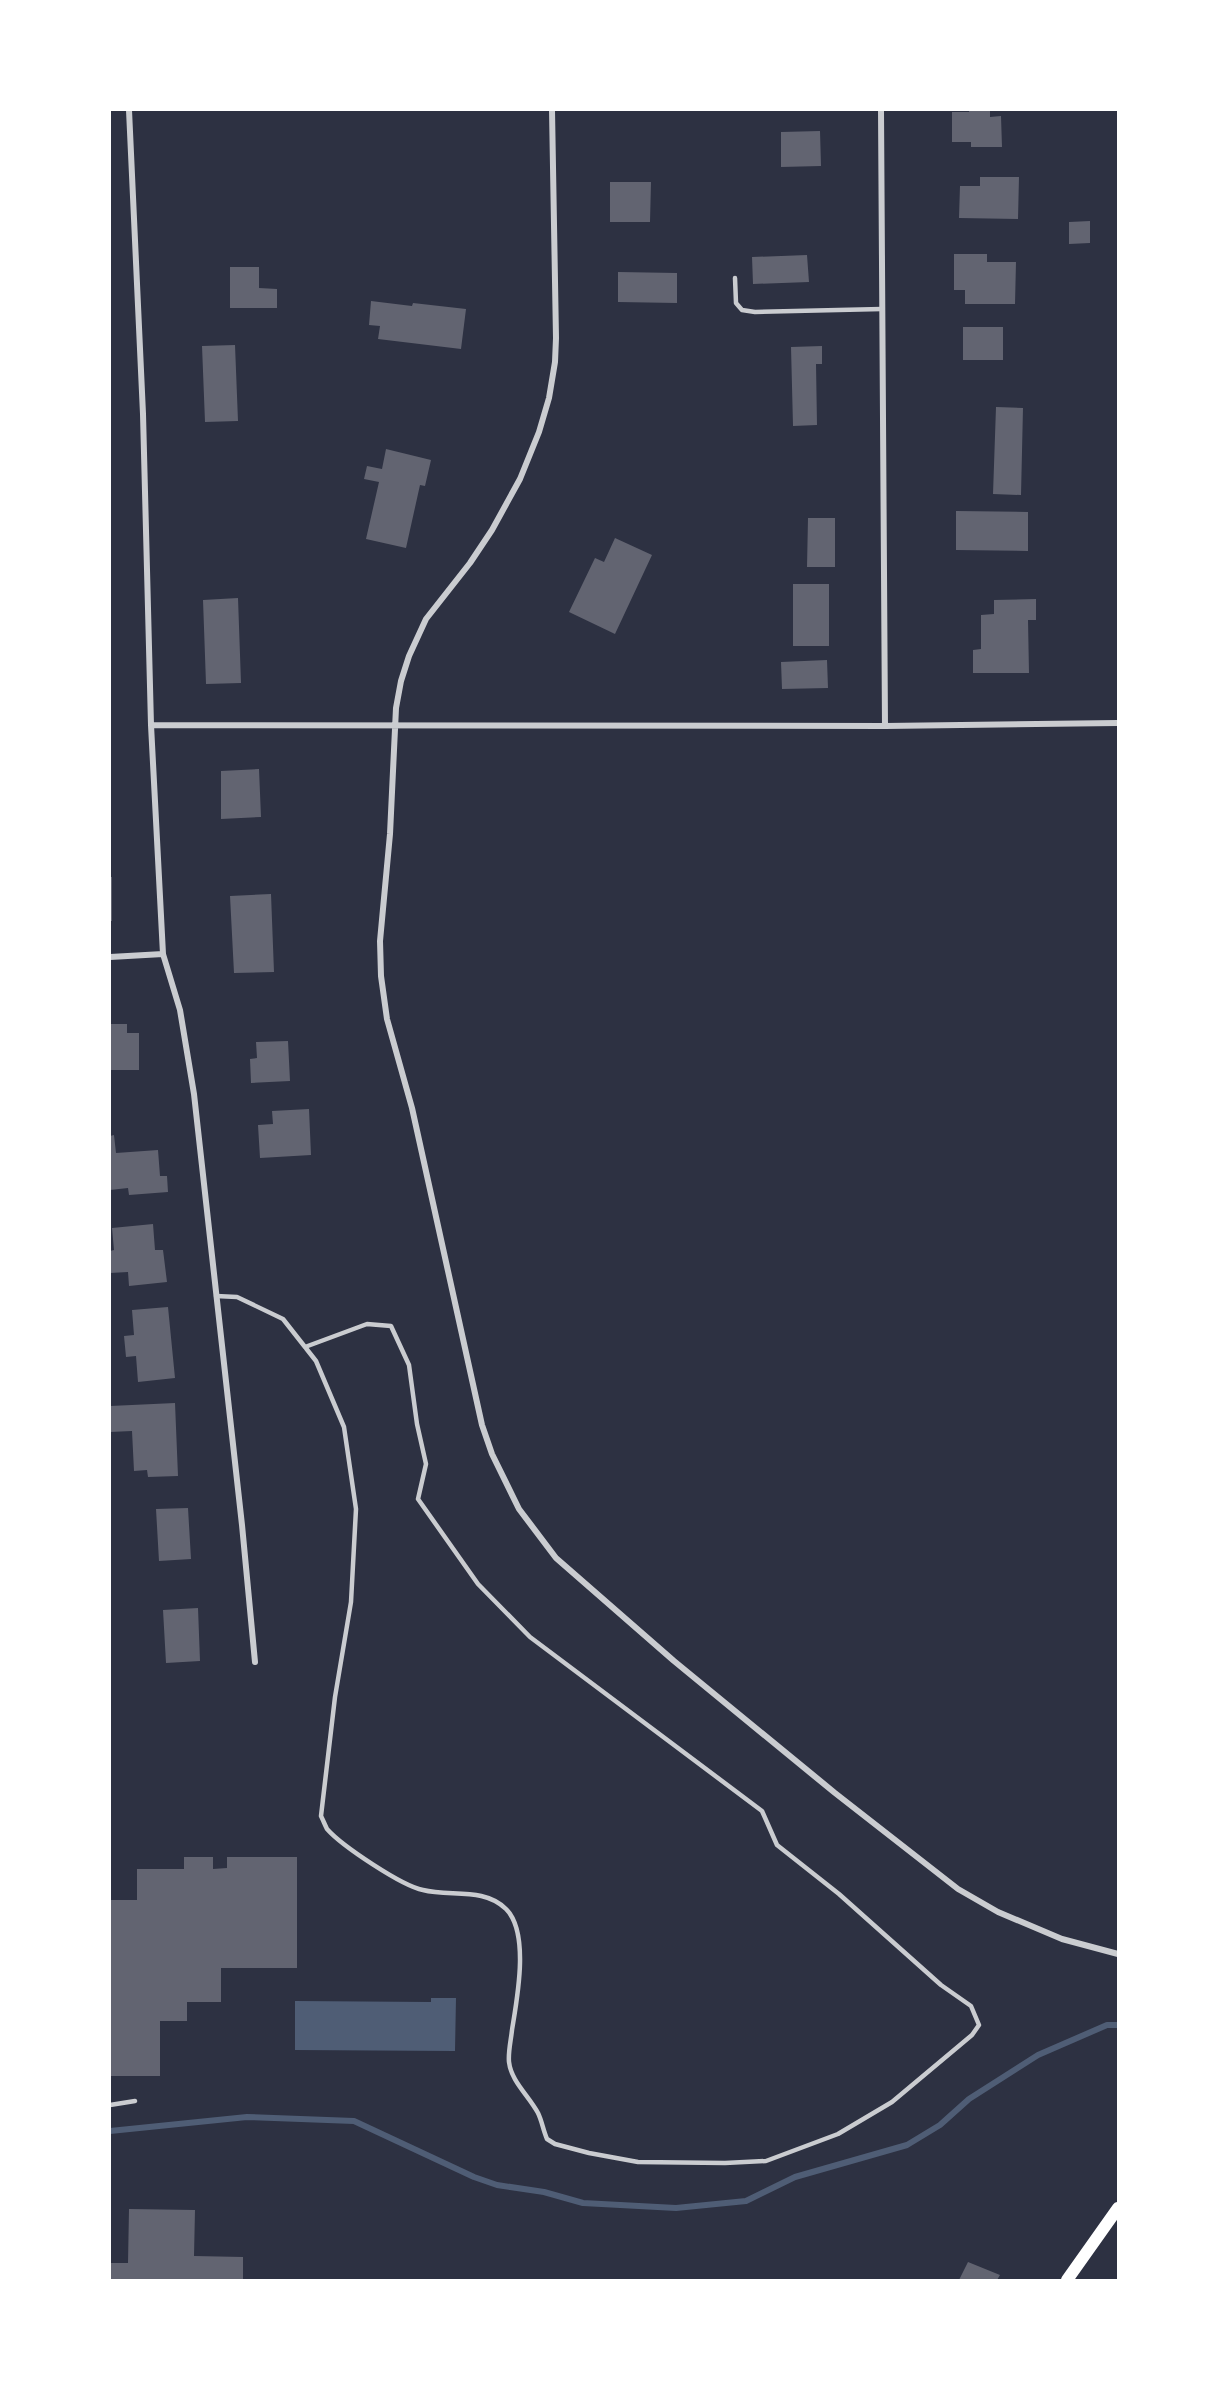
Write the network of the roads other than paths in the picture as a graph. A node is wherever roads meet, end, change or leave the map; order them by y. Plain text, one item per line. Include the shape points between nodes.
1 (129, 110) edge
2 (552, 110) edge
3 (881, 110) edge
4 (735, 278) dead end
5 (882, 309) junction
6 (1119, 723) edge
7 (151, 725) junction
8 (397, 725) junction
9 (885, 726) junction
10 (164, 954) junction
11 (110, 957) edge
12 (216, 1296) junction
13 (305, 1347) junction
14 (255, 1662) dead end
15 (1119, 1954) edge
16 (135, 2101) dead end
17 (110, 2104) edge
18 (1119, 2208) edge
19 (1067, 2280) edge

1 - 7 street via 143,414
2 - 8 street via 556,338 549,398 520,479 492,530 426,619 401,681
3 - 5 street
4 - 5 lane via 736,303 742,310
5 - 9 street
6 - 9 street
7 - 8 street
7 - 10 street
8 - 9 street
8 - 15 street via 380,941 387,1019 432,1195 482,1425 519,1509 556,1558 674,1661 958,1889 1041,1931
10 - 11 street
10 - 12 street via 180,1010 194,1094
12 - 13 lane via 237,1297 283,1319
12 - 14 street
13 - 13 lane via 316,1361 344,1427 356,1509 351,1602 321,1816 326,1828 340,1841 405,1884 423,1890 474,1894 507,1909 516,1926 520,1957 509,2062 514,2078 540,2116 546,2139 589,2153 638,2162 766,2161 838,2134 892,2102 972,2034 979,2025 971,2006 777,1845 762,1811 530,1636 478,1584 418,1498 426,1464 409,1365 391,1326 367,1324
16 - 17 lane
18 - 19 main road

